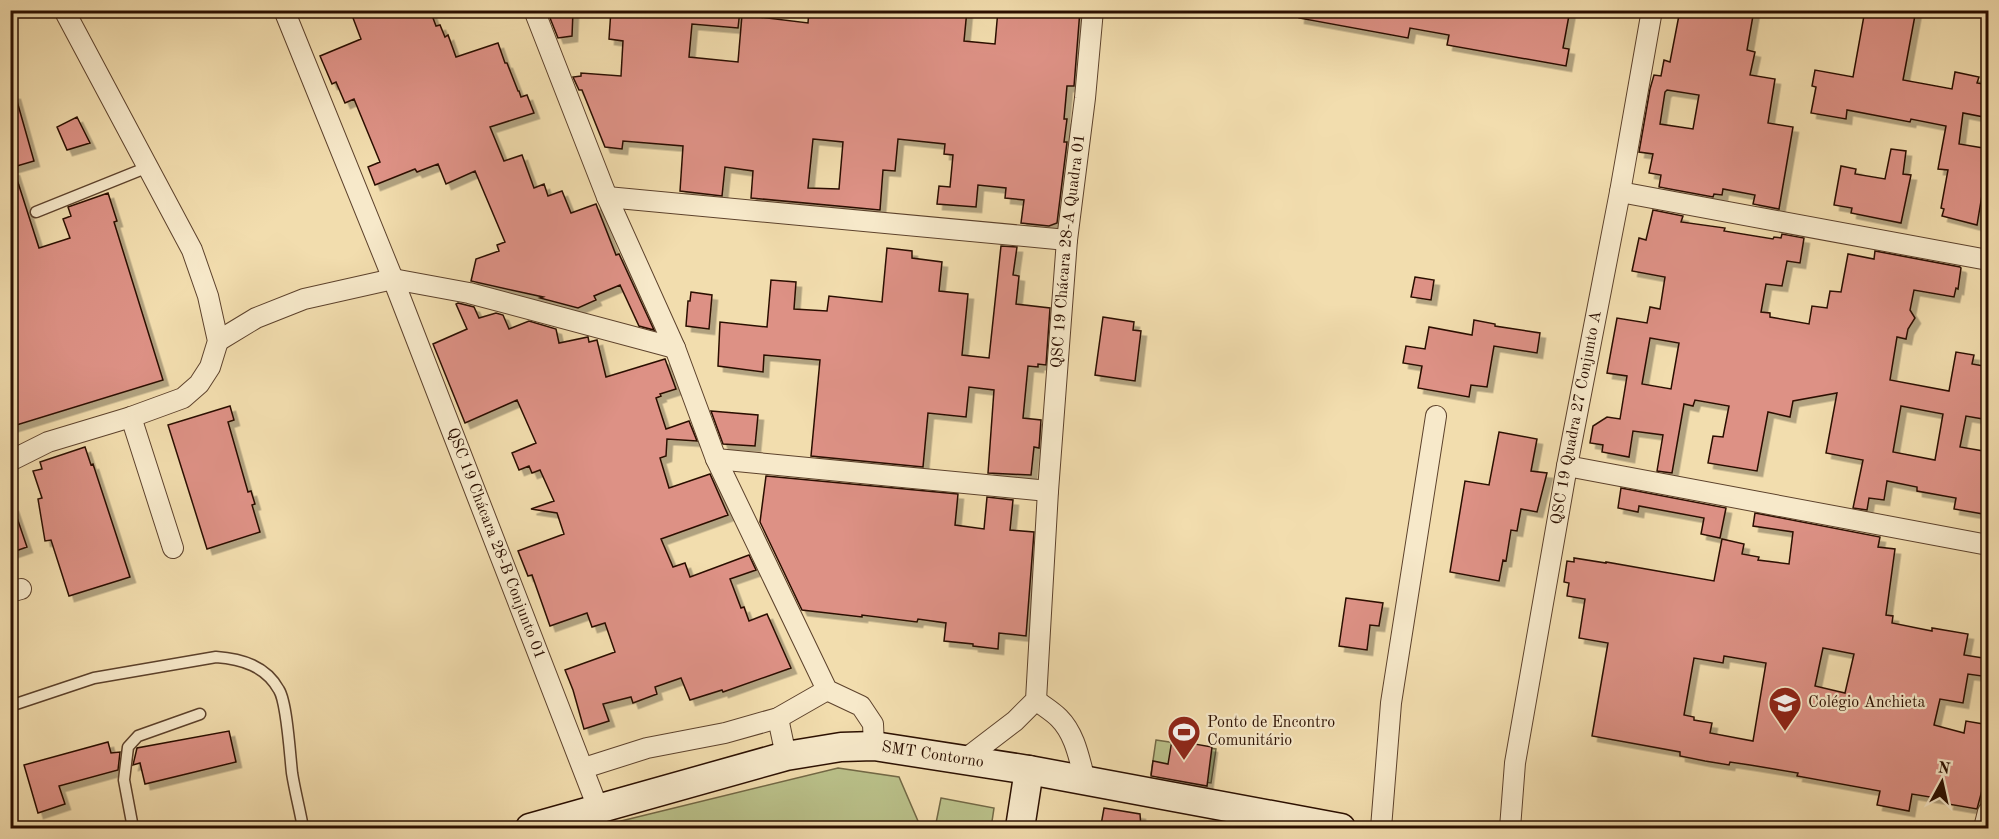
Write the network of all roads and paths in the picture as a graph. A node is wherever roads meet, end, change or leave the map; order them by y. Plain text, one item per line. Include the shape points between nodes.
1 (64, 10) edge
2 (284, 10) edge
3 (534, 10) edge
4 (1093, 10) edge
5 (1652, 10) edge
6 (148, 167) junction
7 (1620, 192) junction
8 (607, 197) junction
9 (36, 212) dead end
10 (1067, 240) junction
11 (1989, 260) edge
12 (393, 279) junction
13 (218, 341) junction
14 (675, 348) junction
15 (1436, 416) dead end
16 (131, 417) junction
17 (716, 459) junction
18 (10, 461) edge
19 (1567, 466) junction
20 (1048, 491) junction
21 (1989, 545) edge
22 (173, 548) dead end
23 (828, 690) junction
24 (1036, 700) junction
25 (10, 706) edge
26 (200, 714) dead end
27 (778, 718) junction
28 (874, 746) junction
29 (786, 756) junction
30 (964, 760) junction
31 (584, 768) junction
32 (1029, 770) junction
33 (1085, 780) junction
34 (598, 808) junction
35 (1989, 812) edge
36 (133, 828) edge
37 (303, 828) edge
38 (530, 828) edge
39 (1020, 828) edge
40 (1341, 828) edge
41 (1381, 828) edge
42 (1510, 828) edge
43 (1984, 828) edge

1 - 6 street
2 - 12 street, QSC 19 Chácara 28-B Conjunto 01
3 - 8 street
4 - 10 street, QSC 19 Chácara 28-A Quadra 01
5 - 7 street, QSC 19 Quadra 27 Conjunto A
6 - 9 lane
6 - 13 street via 192,250
7 - 11 street
7 - 19 street, QSC 19 Quadra 27 Conjunto A
8 - 10 street
8 - 14 street
10 - 20 street, QSC 19 Chácara 28-A Quadra 01
12 - 13 street via 304,299 256,318
12 - 14 street via 469,293
12 - 31 street, QSC 19 Chácara 28-B Conjunto 01
13 - 16 street via 210,367 183,398
14 - 17 street
15 - 41 street via 1391,703
16 - 18 street via 48,442
16 - 22 street
17 - 20 street
17 - 23 street
19 - 21 street
19 - 42 street, QSC 19 Quadra 27 Conjunto A via 1515,763
20 - 24 street, QSC 19 Chácara 28-A Quadra 01
23 - 27 street
23 - 28 street via 861,706 873,724
24 - 30 street
24 - 33 street via 1067,728
25 - 37 lane via 94,678 216,657 254,665 266,673 280,692
26 - 36 lane via 138,736 128,747 123,780
27 - 29 street
27 - 31 street via 647,748
28 - 29 street, SMT Contorno
28 - 30 street, SMT Contorno
29 - 34 street, SMT Contorno
30 - 32 street, SMT Contorno
31 - 34 street, QSC 19 Chácara 28-B Conjunto 01
32 - 33 street, SMT Contorno
32 - 39 street
33 - 40 street, SMT Contorno
34 - 38 street, SMT Contorno
35 - 43 street

